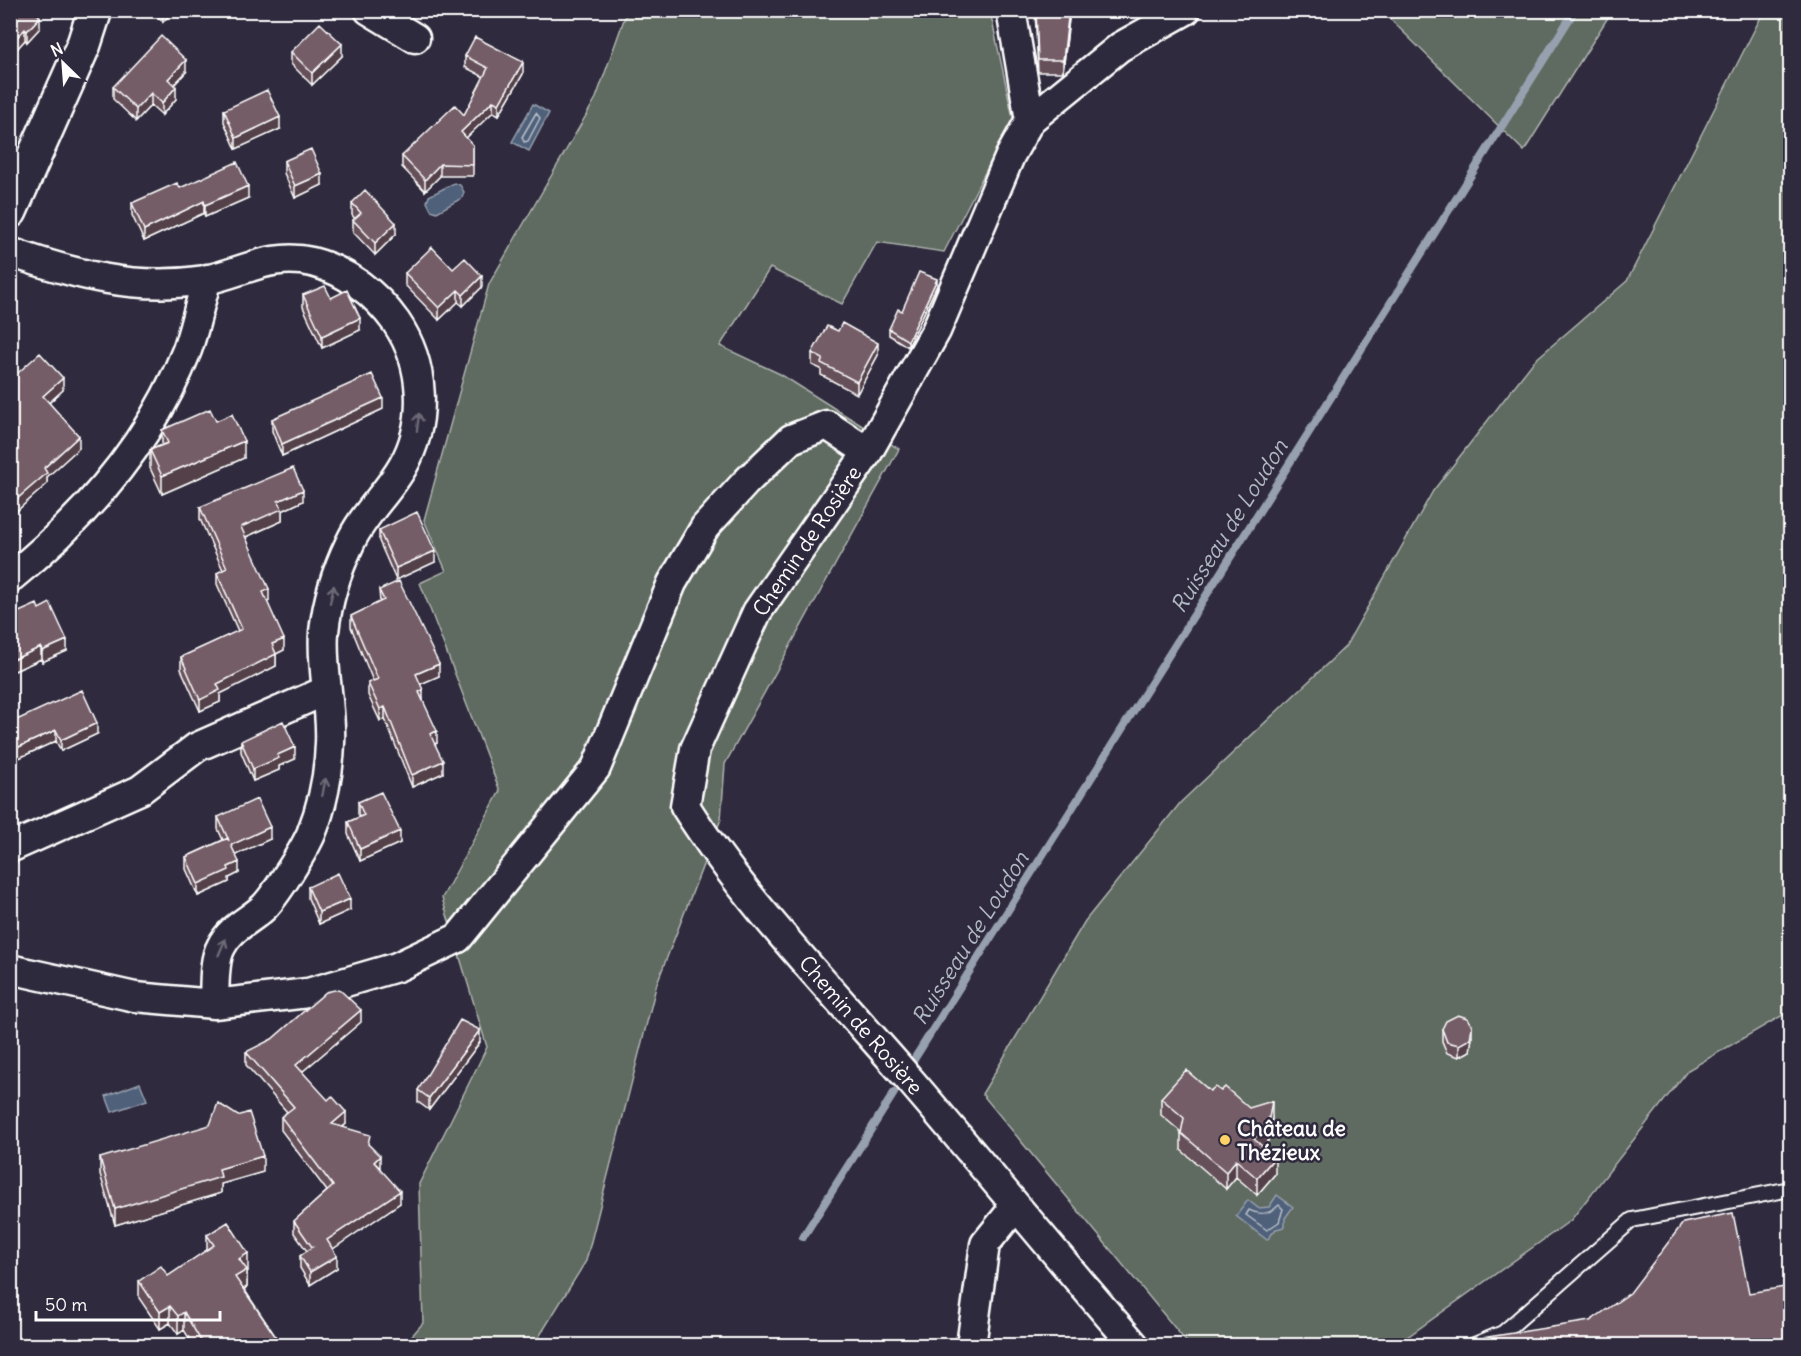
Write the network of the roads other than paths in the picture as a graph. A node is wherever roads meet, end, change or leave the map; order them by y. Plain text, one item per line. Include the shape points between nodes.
1 (95, 10) edge
2 (369, 10) edge
3 (1011, 10) edge
4 (1186, 10) edge
5 (415, 38) dead end
6 (1030, 120) junction
7 (10, 211) edge
8 (10, 252) edge
9 (207, 279) junction
10 (868, 452) junction
11 (10, 578) edge
12 (325, 691) junction
13 (10, 848) edge
14 (10, 969) edge
15 (214, 1004) junction
16 (1791, 1189) edge
17 (1015, 1207) junction
18 (971, 1346) edge
19 (1135, 1346) edge
20 (1472, 1346) edge

1 - 7 street via 84,44
2 - 5 street
3 - 6 street
4 - 6 street, Chemin de Rosière via 1120,46
6 - 10 street, Chemin de Rosière via 1010,156 936,331
8 - 9 street via 66,272 109,280 158,284
9 - 11 street via 187,349 164,400 136,447 92,504 47,549
12 -> 9 street via 324,632 334,586 350,541 402,467 416,438 420,401 417,370 403,333 380,300 349,278 312,262 264,261
10 - 15 street via 827,425 791,439 705,527 672,583 596,768 458,938 397,967 308,993
10 - 17 street, Chemin de Rosière via 757,612 695,749 685,806 713,850
12 - 13 street via 197,747 140,790
15 -> 12 street via 218,950 228,934 265,906 310,835 324,791 330,742
14 - 15 street via 135,997
16 - 20 lane via 1632,1220 1503,1333
17 - 18 street via 985,1244
17 - 19 street, Chemin de Rosière

